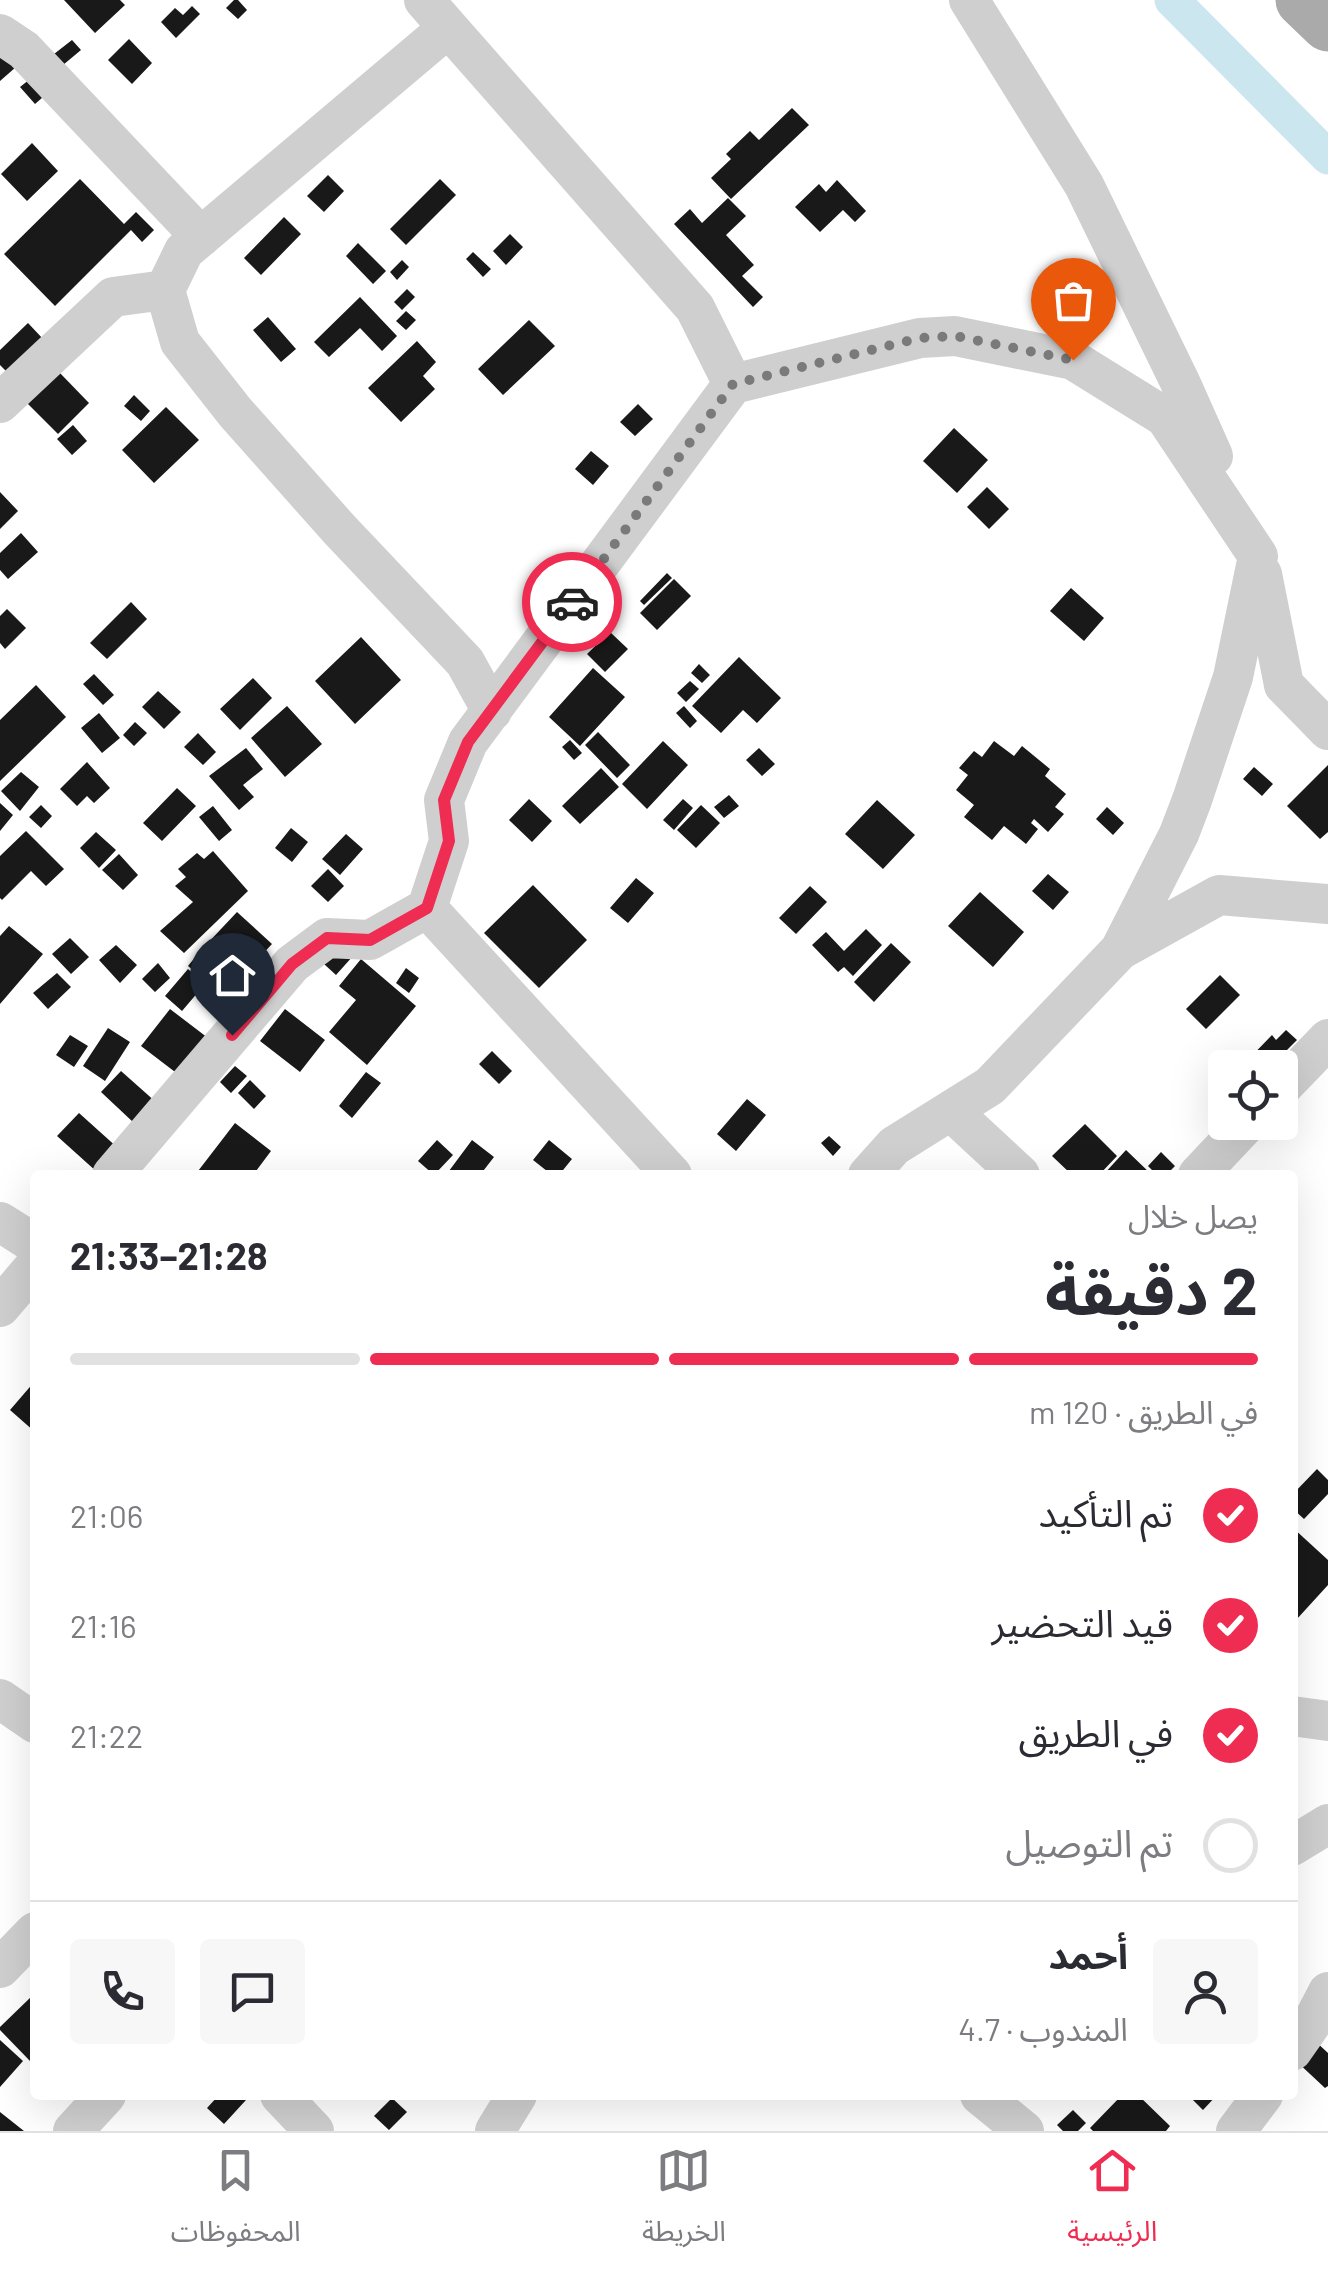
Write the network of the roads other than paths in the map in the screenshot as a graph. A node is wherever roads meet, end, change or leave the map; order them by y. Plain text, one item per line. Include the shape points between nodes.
1 (969, 0) edge
2 (1303, 0) edge
3 (436, 14) edge
4 (1328, 24) edge
5 (0, 34) edge
6 (201, 236) junction
7 (166, 290) junction
8 (733, 384) junction
9 (0, 403) edge
10 (1258, 556) junction
11 (492, 710) junction
12 (1328, 730) edge
13 (1328, 904) edge
14 (427, 908) junction
15 (1120, 950) junction
16 (1328, 1039) edge
17 (1298, 1070) edge
18 (951, 1111) junction
19 (1231, 1140) edge
20 (116, 1170) edge
21 (667, 1170) edge
22 (872, 1170) edge
23 (1015, 1170) edge
24 (1203, 1170) edge
25 (0, 1222) edge
26 (30, 1241) edge
27 (30, 1272) edge
28 (0, 1307) edge
29 (0, 1698) edge
30 (1298, 1717) edge
31 (30, 1719) edge
32 (1328, 1721) edge
33 (1328, 1824) edge
34 (1298, 1842) edge
35 (30, 1937) edge
36 (0, 1968) edge
37 (1328, 1992) edge
38 (1298, 2042) edge
39 (101, 2100) edge
40 (285, 2100) edge
41 (514, 2100) edge
42 (986, 2100) edge
43 (73, 2131) edge
44 (314, 2131) edge
45 (496, 2131) edge
46 (1024, 2131) edge

1 - 10 street via 1084,185
2 - 4 main road
3 - 6 street
3 - 8 street via 696,308
5 - 6 street via 24,50
6 - 7 street via 184,251
7 - 9 street via 113,297
7 - 11 street via 180,342 339,529 465,662
8 - 10 street via 920,338 955,336 1073,360 1165,417
8 - 11 street
10 - 12 street via 1284,685
10 - 15 street via 1233,678 1192,800
11 - 14 street via 468,742 444,800 449,841
13 - 15 street via 1220,896
14 - 20 street via 370,940 327,938 292,964
14 - 21 street
15 - 18 street via 990,1086
16 - 17 street
18 - 22 street via 894,1146
18 - 23 street
19 - 24 street
25 - 26 street
27 - 28 street
29 - 31 street
30 - 32 street
33 - 34 street
35 - 36 street
37 - 38 street
39 - 43 street
40 - 44 street
41 - 45 street
42 - 46 street

